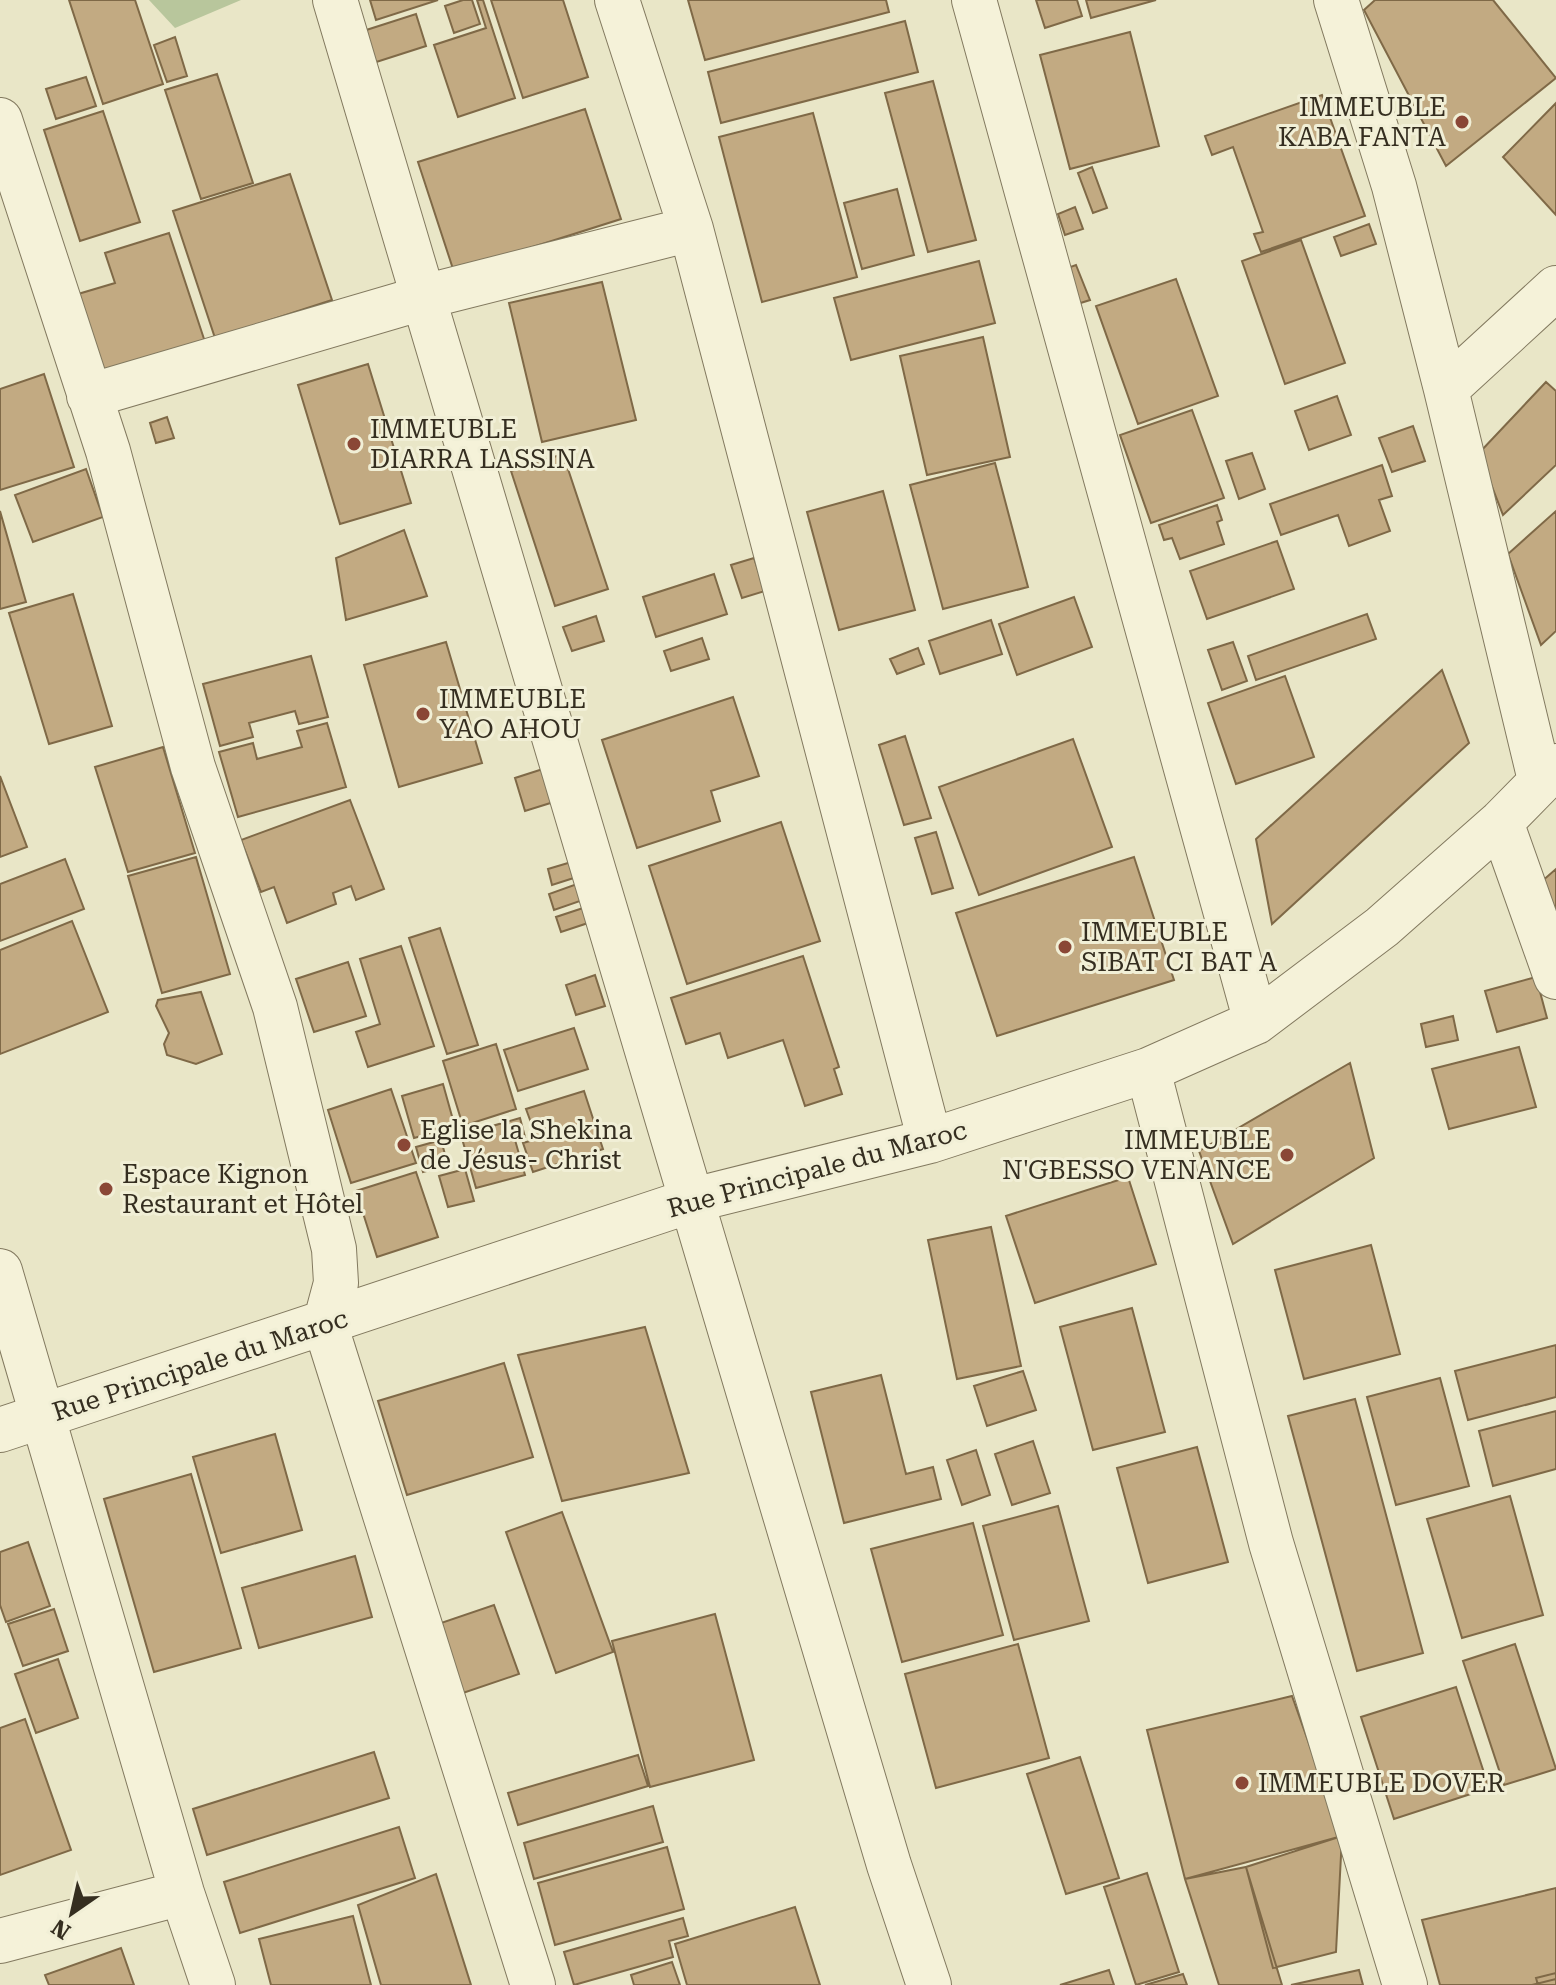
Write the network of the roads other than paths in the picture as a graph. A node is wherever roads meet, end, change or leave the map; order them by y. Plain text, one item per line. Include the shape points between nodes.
1 (335, 0) edge
2 (617, 0) edge
3 (974, 0) edge
4 (1336, 0) edge
5 (0, 120) edge
6 (691, 229) junction
7 (1556, 288) edge
8 (424, 298) junction
9 (1446, 389) junction
10 (89, 396) junction
11 (1548, 773) edge
12 (1501, 822) junction
13 (1556, 977) edge
14 (1256, 1022) junction
15 (1148, 1070) junction
16 (930, 1141) junction
17 (693, 1200) junction
18 (0, 1271) edge
19 (325, 1324) junction
20 (44, 1417) junction
21 (0, 1430) edge
22 (182, 1893) junction
23 (0, 1941) edge
24 (213, 1985) edge
25 (533, 1985) edge
26 (929, 1985) edge
27 (1405, 1985) edge

1 - 8 street
2 - 6 street
3 - 14 street
4 - 9 street via 1394,186
5 - 10 street
6 - 8 street
6 - 16 street
7 - 9 street
8 - 10 street
8 - 17 street
9 - 11 street
10 - 19 street via 193,767 275,1007 334,1249 336,1283
11 - 12 street, Rue Principale du Maroc
12 - 13 street
12 - 14 street, Rue Principale du Maroc via 1382,927
14 - 15 street, Rue Principale du Maroc
15 - 16 street, Rue Principale du Maroc
15 - 27 street via 1271,1543
16 - 17 street, Rue Principale du Maroc
17 - 19 street, Rue Principale du Maroc
17 - 26 street
18 - 20 street
19 - 20 street, Rue Principale du Maroc
19 - 25 street
20 - 21 street, Rue Principale du Maroc
20 - 22 street
22 - 23 street
22 - 24 street

